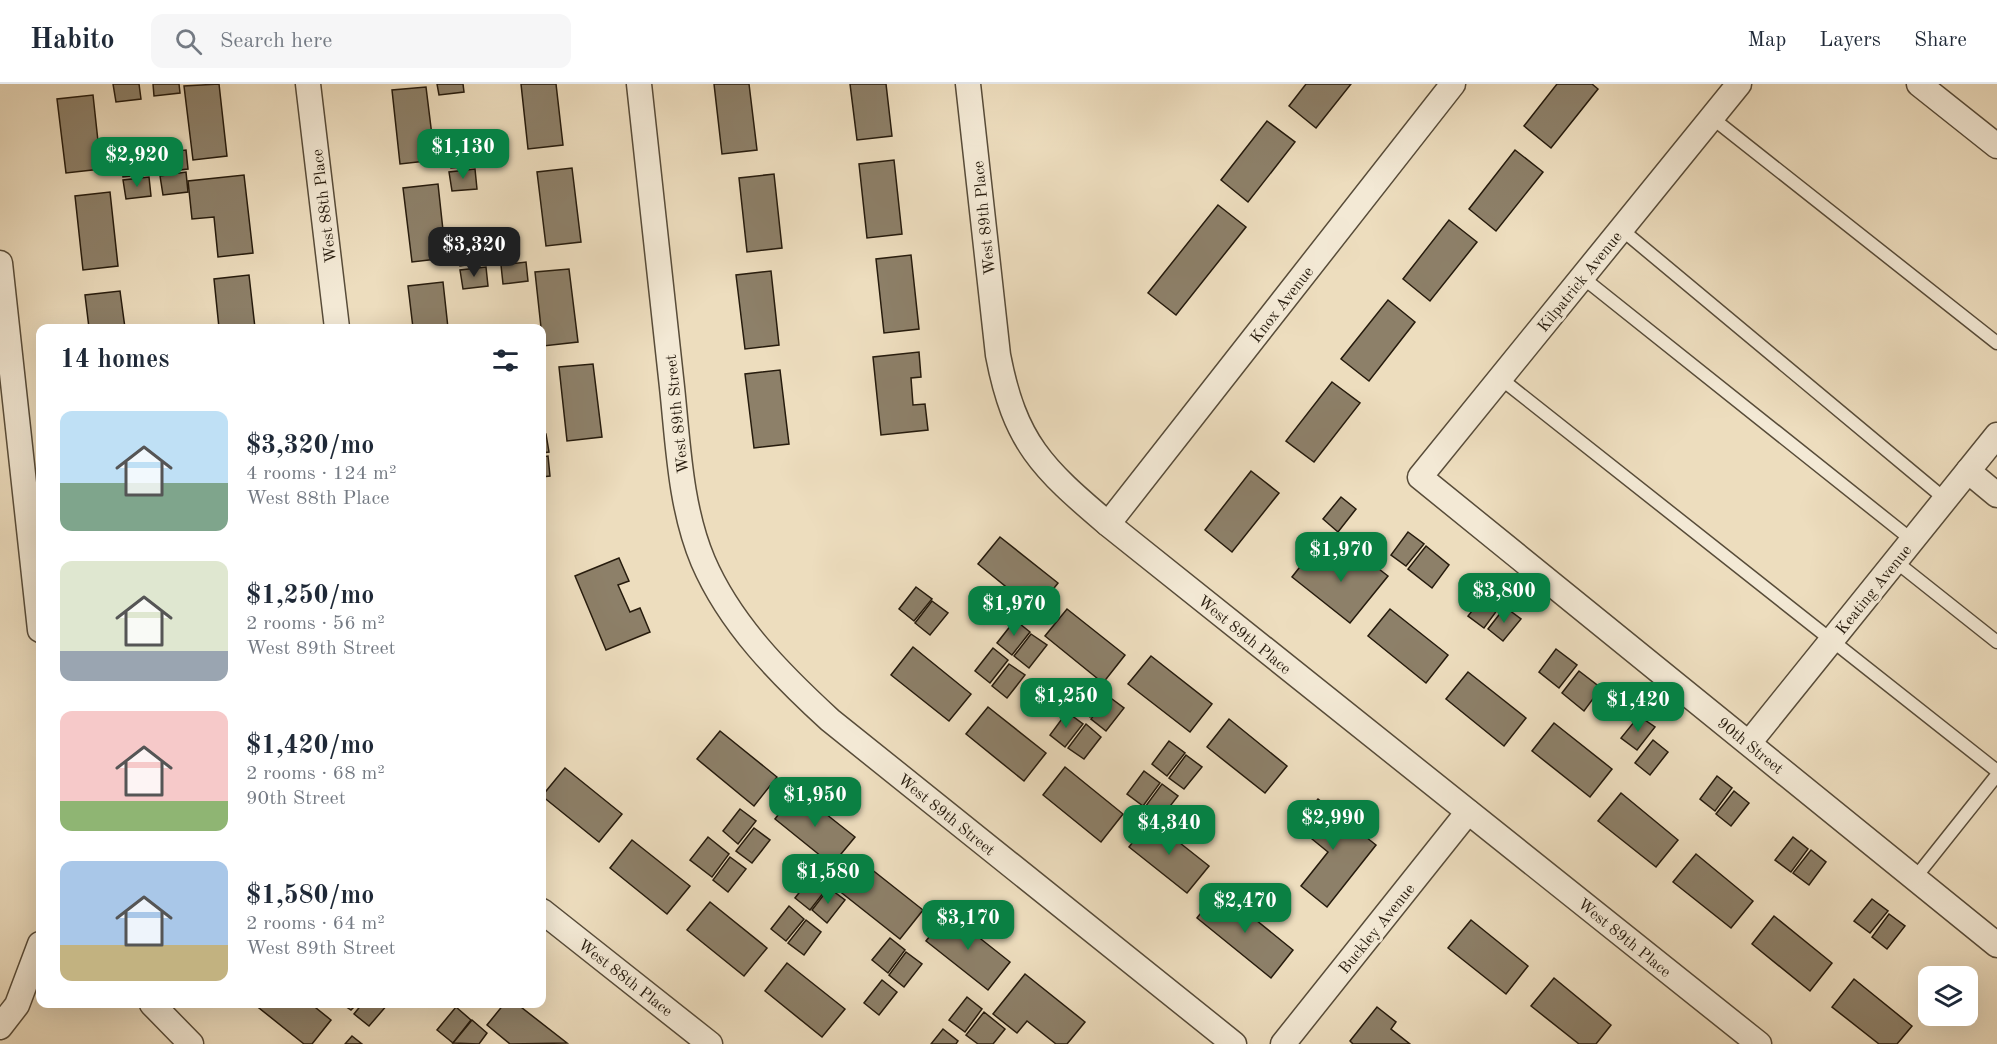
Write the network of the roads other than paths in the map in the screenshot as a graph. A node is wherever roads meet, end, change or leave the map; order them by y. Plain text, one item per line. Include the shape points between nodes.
1 (308, 84) edge
2 (639, 84) edge
3 (968, 84) edge
4 (1453, 84) edge
5 (1738, 84) edge
6 (1919, 84) edge
7 (1711, 117) junction
8 (1997, 146) edge
9 (1620, 230) junction
10 (0, 263) edge
11 (1582, 277) junction
12 (337, 324) edge
13 (1997, 343) edge
14 (1500, 378) junction
15 (1997, 435) edge
16 (1968, 471) junction
17 (1420, 477) joint
18 (1997, 495) edge
19 (1945, 499) junction
20 (1108, 524) junction
21 (1912, 540) junction
22 (1895, 561) junction
23 (36, 593) edge
24 (1832, 640) junction
25 (1997, 642) edge
26 (1749, 743) junction
27 (1997, 773) edge
28 (1468, 812) junction
29 (1915, 878) junction
30 (546, 914) edge
31 (1997, 945) edge
32 (36, 955) edge
33 (36, 986) edge
34 (17, 1005) junction
35 (156, 1008) edge
36 (0, 1027) edge
37 (191, 1044) edge
38 (710, 1044) edge
39 (1234, 1044) edge
40 (1283, 1044) edge
41 (1759, 1044) edge

1 - 12 street, West 88th Place
2 - 39 street, West 89th Street via 683,480 703,560 723,599 792,685 830,720
3 - 20 street, West 89th Place via 1005,390 1016,422 1035,454 1060,483
4 - 20 street, Knox Avenue
5 - 7 street, Kilpatrick Avenue
6 - 8 street
7 - 9 street, Kilpatrick Avenue
7 - 13 lane
9 - 11 street, Kilpatrick Avenue
9 - 19 lane
10 - 23 street
11 - 14 street, Kilpatrick Avenue
11 - 21 lane
14 - 17 street, Kilpatrick Avenue
14 - 24 lane
15 - 16 street, Keating Avenue
16 - 18 street
16 - 19 street, Keating Avenue
17 - 26 street, 90th Street
19 - 21 street, Keating Avenue
20 - 28 street, West 89th Place
21 - 22 street, Keating Avenue
22 - 24 street, Keating Avenue
22 - 25 lane
24 - 26 street, Keating Avenue
24 - 27 lane
26 - 29 street, 90th Street
27 - 29 lane
28 - 40 street, Buckley Avenue
28 - 41 street, West 89th Place
29 - 31 street, 90th Street
30 - 38 street, West 88th Place
32 - 34 street
33 - 34 street
34 - 36 street
35 - 37 street

